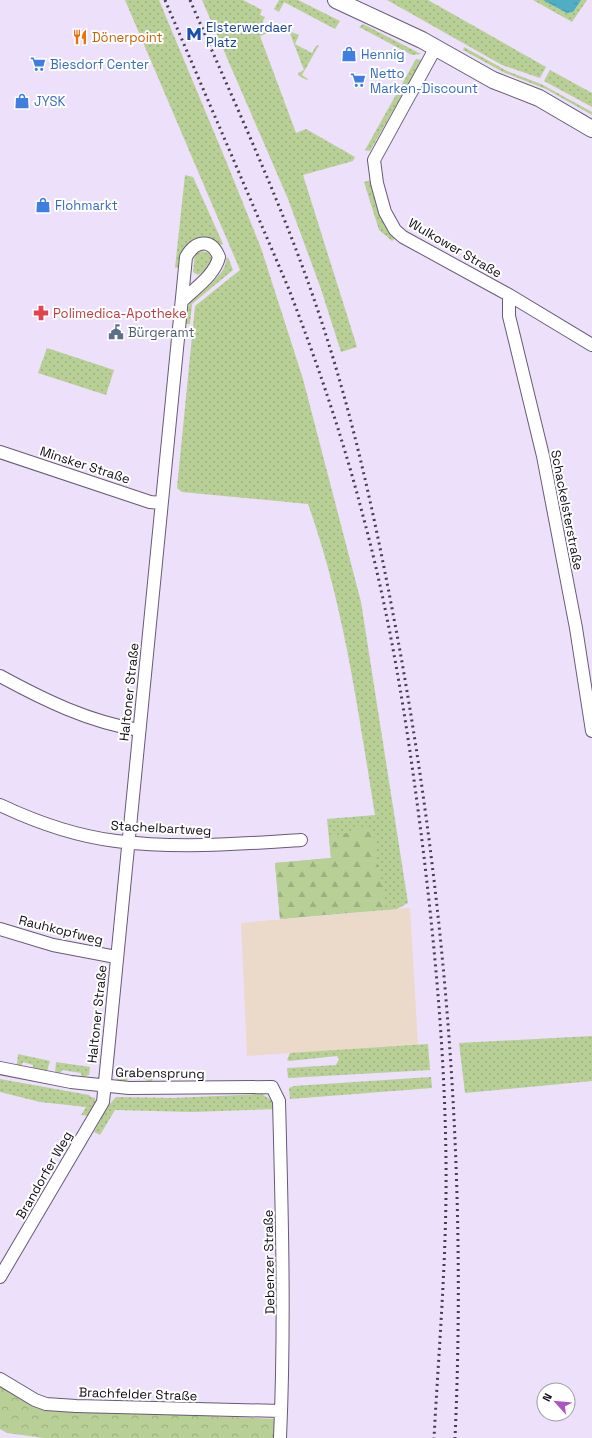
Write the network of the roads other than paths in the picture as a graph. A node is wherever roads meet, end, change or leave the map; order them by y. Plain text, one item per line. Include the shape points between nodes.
1 (336, 0) edge
2 (361, 0) edge
3 (429, 43) junction
4 (592, 129) edge
5 (509, 296) junction
6 (182, 301) dead end
7 (592, 345) edge
8 (0, 452) edge
9 (161, 503) junction
10 (0, 676) edge
11 (139, 730) junction
12 (592, 731) edge
13 (0, 805) edge
14 (301, 840) dead end
15 (128, 842) junction
16 (0, 929) edge
17 (116, 957) junction
18 (0, 1068) edge
19 (104, 1086) junction
20 (272, 1087) joint
21 (0, 1277) edge
22 (0, 1379) edge
23 (281, 1411) junction
24 (280, 1438) edge

1 - 3 main road
2 - 3 main road
3 - 4 main road via 493,80 539,98
3 - 5 street, Wulkower Straße via 374,160 381,202 395,230 403,237
5 - 7 street, Wulkower Straße
5 - 12 street, Schackelsterstraße via 509,316 543,456 576,628
6 - 9 street, Haltoner Straße
8 - 9 street, Minsker Straße via 150,502
9 - 11 street, Haltoner Straße
10 - 11 street via 51,703
11 - 15 street, Haltoner Straße
13 - 15 street, Stachelbartweg via 53,826
14 - 15 street, Stachelbartweg via 180,846
15 - 17 street, Haltoner Straße
16 - 17 street, Rauhkopfweg via 53,945
17 - 19 street, Haltoner Straße
18 - 19 street, Grabensprung
19 - 20 street, Grabensprung
19 - 21 street, Brandorfer Weg via 103,1102
20 - 23 street, Debenzer Straße via 279,1101 283,1331
22 - 23 street, Brachfelder Straße via 46,1404
23 - 24 street, Debenzer Straße

